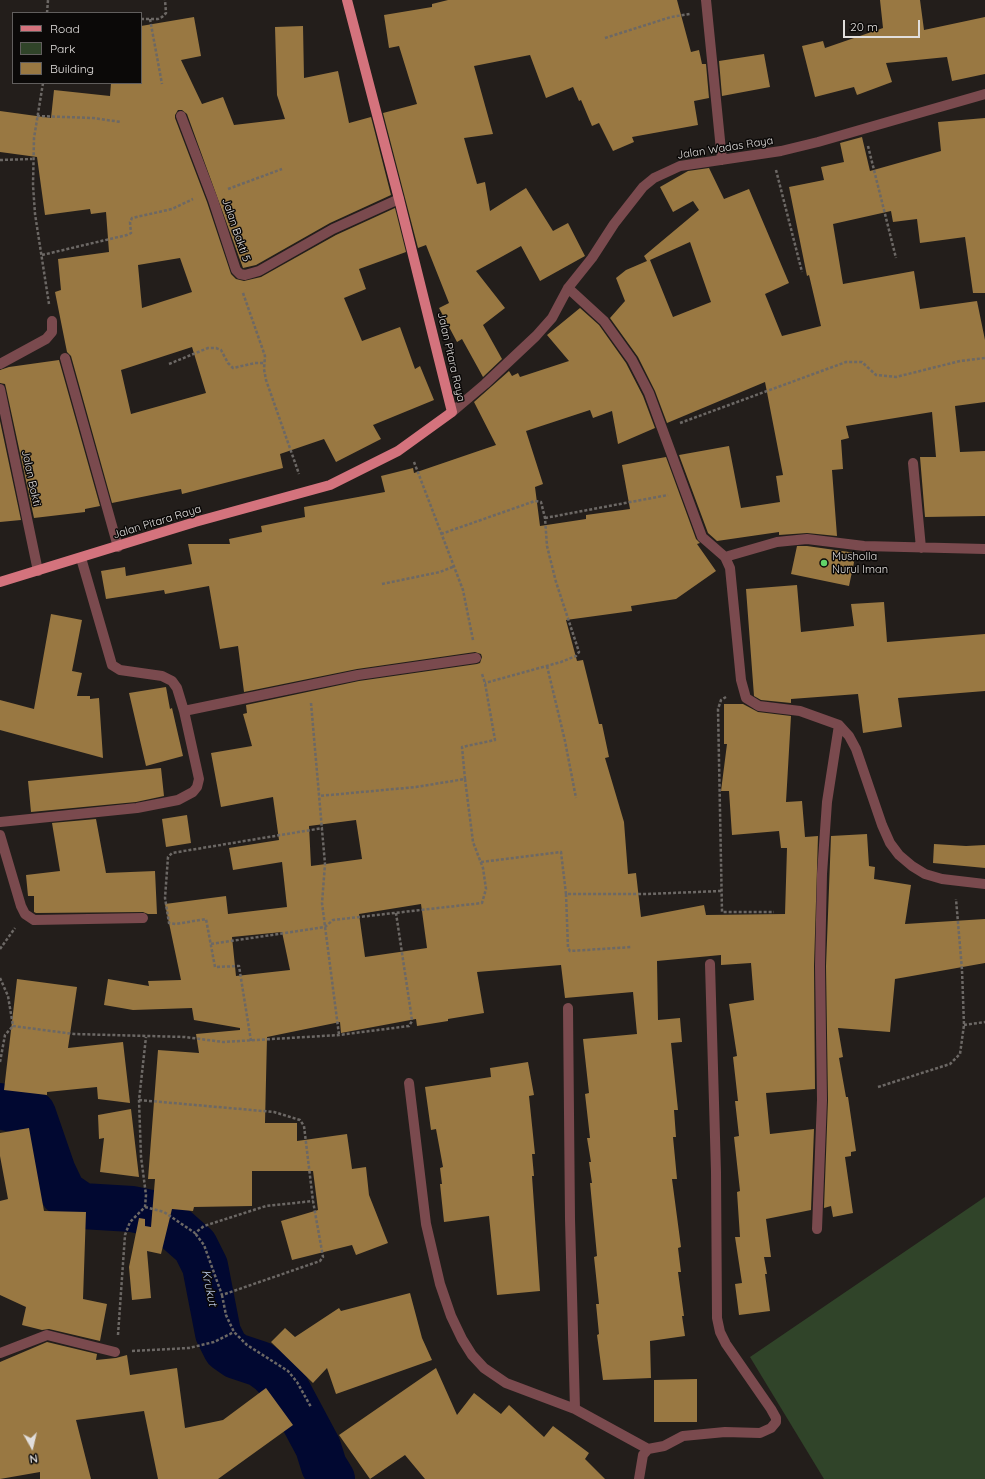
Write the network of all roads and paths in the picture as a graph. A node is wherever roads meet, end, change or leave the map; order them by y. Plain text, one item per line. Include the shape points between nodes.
1 (48, 0) edge
2 (165, 0) edge
3 (347, 0) edge
4 (706, 0) edge
5 (707, 11) junction
6 (47, 12) edge
7 (142, 19) edge
8 (150, 19) junction
9 (605, 38) dead end
10 (43, 84) edge
11 (162, 84) dead end
12 (985, 94) edge
13 (37, 116) junction
14 (181, 116) dead end
15 (121, 122) dead end
16 (864, 130) junction
17 (772, 152) junction
18 (32, 159) junction
19 (0, 160) edge
20 (722, 160) junction
21 (282, 169) dead end
22 (210, 191) junction
23 (399, 199) junction
24 (42, 255) junction
25 (896, 258) dead end
26 (802, 272) dead end
27 (240, 274) junction
28 (568, 288) junction
29 (52, 321) joint
30 (65, 358) dead end
31 (985, 358) edge
32 (265, 363) junction
33 (0, 364) edge
34 (169, 364) dead end
35 (0, 389) edge
36 (1, 401) edge
37 (452, 412) junction
38 (662, 429) junction
39 (407, 444) junction
40 (913, 463) dead end
41 (305, 492) junction
42 (686, 492) junction
43 (545, 518) junction
44 (441, 534) junction
45 (118, 547) junction
46 (921, 548) junction
47 (985, 549) edge
48 (725, 557) junction
49 (81, 558) junction
50 (455, 566) junction
51 (38, 571) junction
52 (0, 582) edge
53 (382, 584) dead end
54 (476, 658) junction
55 (547, 666) junction
56 (485, 683) junction
57 (309, 685) junction
58 (744, 691) junction
59 (184, 710) junction
60 (839, 725) junction
61 (465, 778) junction
62 (319, 796) junction
63 (576, 798) dead end
64 (0, 822) edge
65 (323, 828) junction
66 (0, 835) edge
67 (481, 862) junction
68 (954, 881) junction
69 (985, 884) edge
70 (721, 891) junction
71 (566, 894) junction
72 (774, 912) dead end
73 (396, 913) junction
74 (25, 914) junction
75 (143, 918) dead end
76 (325, 927) junction
77 (211, 944) junction
78 (632, 947) dead end
79 (0, 949) edge
80 (710, 964) dead end
81 (0, 978) edge
82 (568, 1008) dead end
83 (985, 1022) edge
84 (964, 1025) junction
85 (13, 1026) junction
86 (339, 1035) junction
87 (146, 1037) junction
88 (251, 1041) junction
89 (0, 1062) edge
90 (409, 1083) dead end
91 (878, 1087) dead end
92 (139, 1100) junction
93 (313, 1202) junction
94 (144, 1207) junction
95 (817, 1229) dead end
96 (195, 1233) junction
97 (222, 1295) junction
98 (234, 1332) junction
99 (115, 1352) junction
100 (0, 1353) edge
101 (311, 1407) dead end
102 (576, 1409) junction
103 (648, 1449) junction
104 (639, 1479) edge

1 - 6 path
2 - 8 path via 166,13 162,17
3 - 23 main road, Jalan Pitara Raya
4 - 5 street
5 - 9 path via 671,17
5 - 20 street
7 - 8 path
8 - 11 path
10 - 13 path
12 - 16 street, Jalan Wadas Raya
13 - 15 path via 94,118
13 - 18 path
14 - 22 street, Jalan Bakti 5
16 - 17 street, Jalan Wadas Raya
16 - 25 path
17 - 20 street, Jalan Wadas Raya
17 - 26 path
18 - 19 path
18 - 24 path via 35,214
20 - 28 street, Jalan Wadas Raya via 680,166 654,178 630,203
21 - 22 path via 238,187
22 - 24 path via 172,209 132,218 131,233 127,235
22 - 27 street, Jalan Bakti 5 via 236,270
23 - 27 street, Jalan Bakti 5 via 333,228 259,272
23 - 37 main road, Jalan Pitara Raya
24 - 29 path
27 - 32 path via 240,286 265,356
28 - 37 street, Jalan Wadas Raya via 552,318 536,336
28 - 38 street via 604,321 618,339 642,377
29 - 33 street via 52,332 46,339
30 - 45 street
31 - 38 path via 960,361 896,377 876,375 862,362 846,362
32 - 34 path via 233,368 221,350 208,348
32 - 41 path via 266,380
35 - 36 street, Jalan Bakti
36 - 51 street, Jalan Bakti
37 - 39 main road, Jalan Pitara Raya
38 - 42 street
39 - 41 main road, Jalan Pitara Raya via 360,471
39 - 44 path
40 - 46 street
41 - 45 main road, Jalan Pitara Raya via 195,522
42 - 43 path
42 - 48 street via 702,537
43 - 44 path via 541,502 535,501
43 - 55 path via 547,546 556,582 579,652 576,656
44 - 50 path
45 - 49 main road, Jalan Pitara Raya
46 - 47 street
46 - 48 street via 864,546 807,539 777,542
48 - 58 street via 730,568
49 - 51 main road, Jalan Pitara Raya
49 - 59 street via 112,665 120,670 162,676 172,681
50 - 53 path via 440,572
50 - 54 path via 463,590
51 - 52 main road, Jalan Pitara Raya
54 - 56 path
54 - 57 street via 358,675
55 - 56 path
55 - 63 path
56 - 61 path via 495,740 462,747
57 - 59 street
57 - 62 path
58 - 60 street via 746,698 759,706 800,711
58 - 70 path via 721,700 718,709
59 - 64 street via 199,779 197,787 187,796 137,808
60 - 68 street via 856,749 890,843 899,855 925,874
60 - 95 street via 827,802 822,874 822,1100
61 - 62 path via 416,787
61 - 67 path via 473,842
62 - 65 path
65 - 76 path via 326,864 322,903
65 - 77 path via 178,852 168,857 164,898 169,923 206,919
66 - 74 street
67 - 71 path via 561,852
67 - 73 path via 486,890 482,903
68 - 69 street
68 - 84 path
70 - 71 path
70 - 72 path via 722,912
71 - 78 path via 570,951
73 - 76 path via 333,920
73 - 86 path via 412,1021 409,1026
74 - 75 street via 34,920
74 - 79 path
76 - 77 path
76 - 86 path
77 - 88 path via 215,967 239,966
80 - 103 street via 717,1318 726,1344 771,1409 776,1422 771,1428 760,1433 725,1432 683,1436 664,1446
81 - 85 path via 8,996
82 - 102 street via 570,1219
83 - 84 path
84 - 91 path via 960,1054 950,1064
85 - 87 path via 74,1034
85 - 89 path via 5,1035
86 - 88 path
87 - 88 path via 185,1037 223,1042
87 - 92 path
90 - 102 street via 426,1224 440,1284 462,1339 484,1368 506,1383
92 - 93 path via 274,1112 300,1120 304,1126
92 - 94 path via 141,1157 146,1194
93 - 96 path via 266,1206 204,1226
93 - 97 path via 323,1256 320,1261
94 - 96 path via 164,1212
94 - 99 path via 130,1222 125,1235
96 - 97 path via 207,1251
97 - 98 path via 226,1315
98 - 99 path via 214,1342 189,1348
98 - 101 path via 247,1345 288,1372 297,1382
99 - 100 street via 47,1335
102 - 103 street
103 - 104 street via 643,1455

